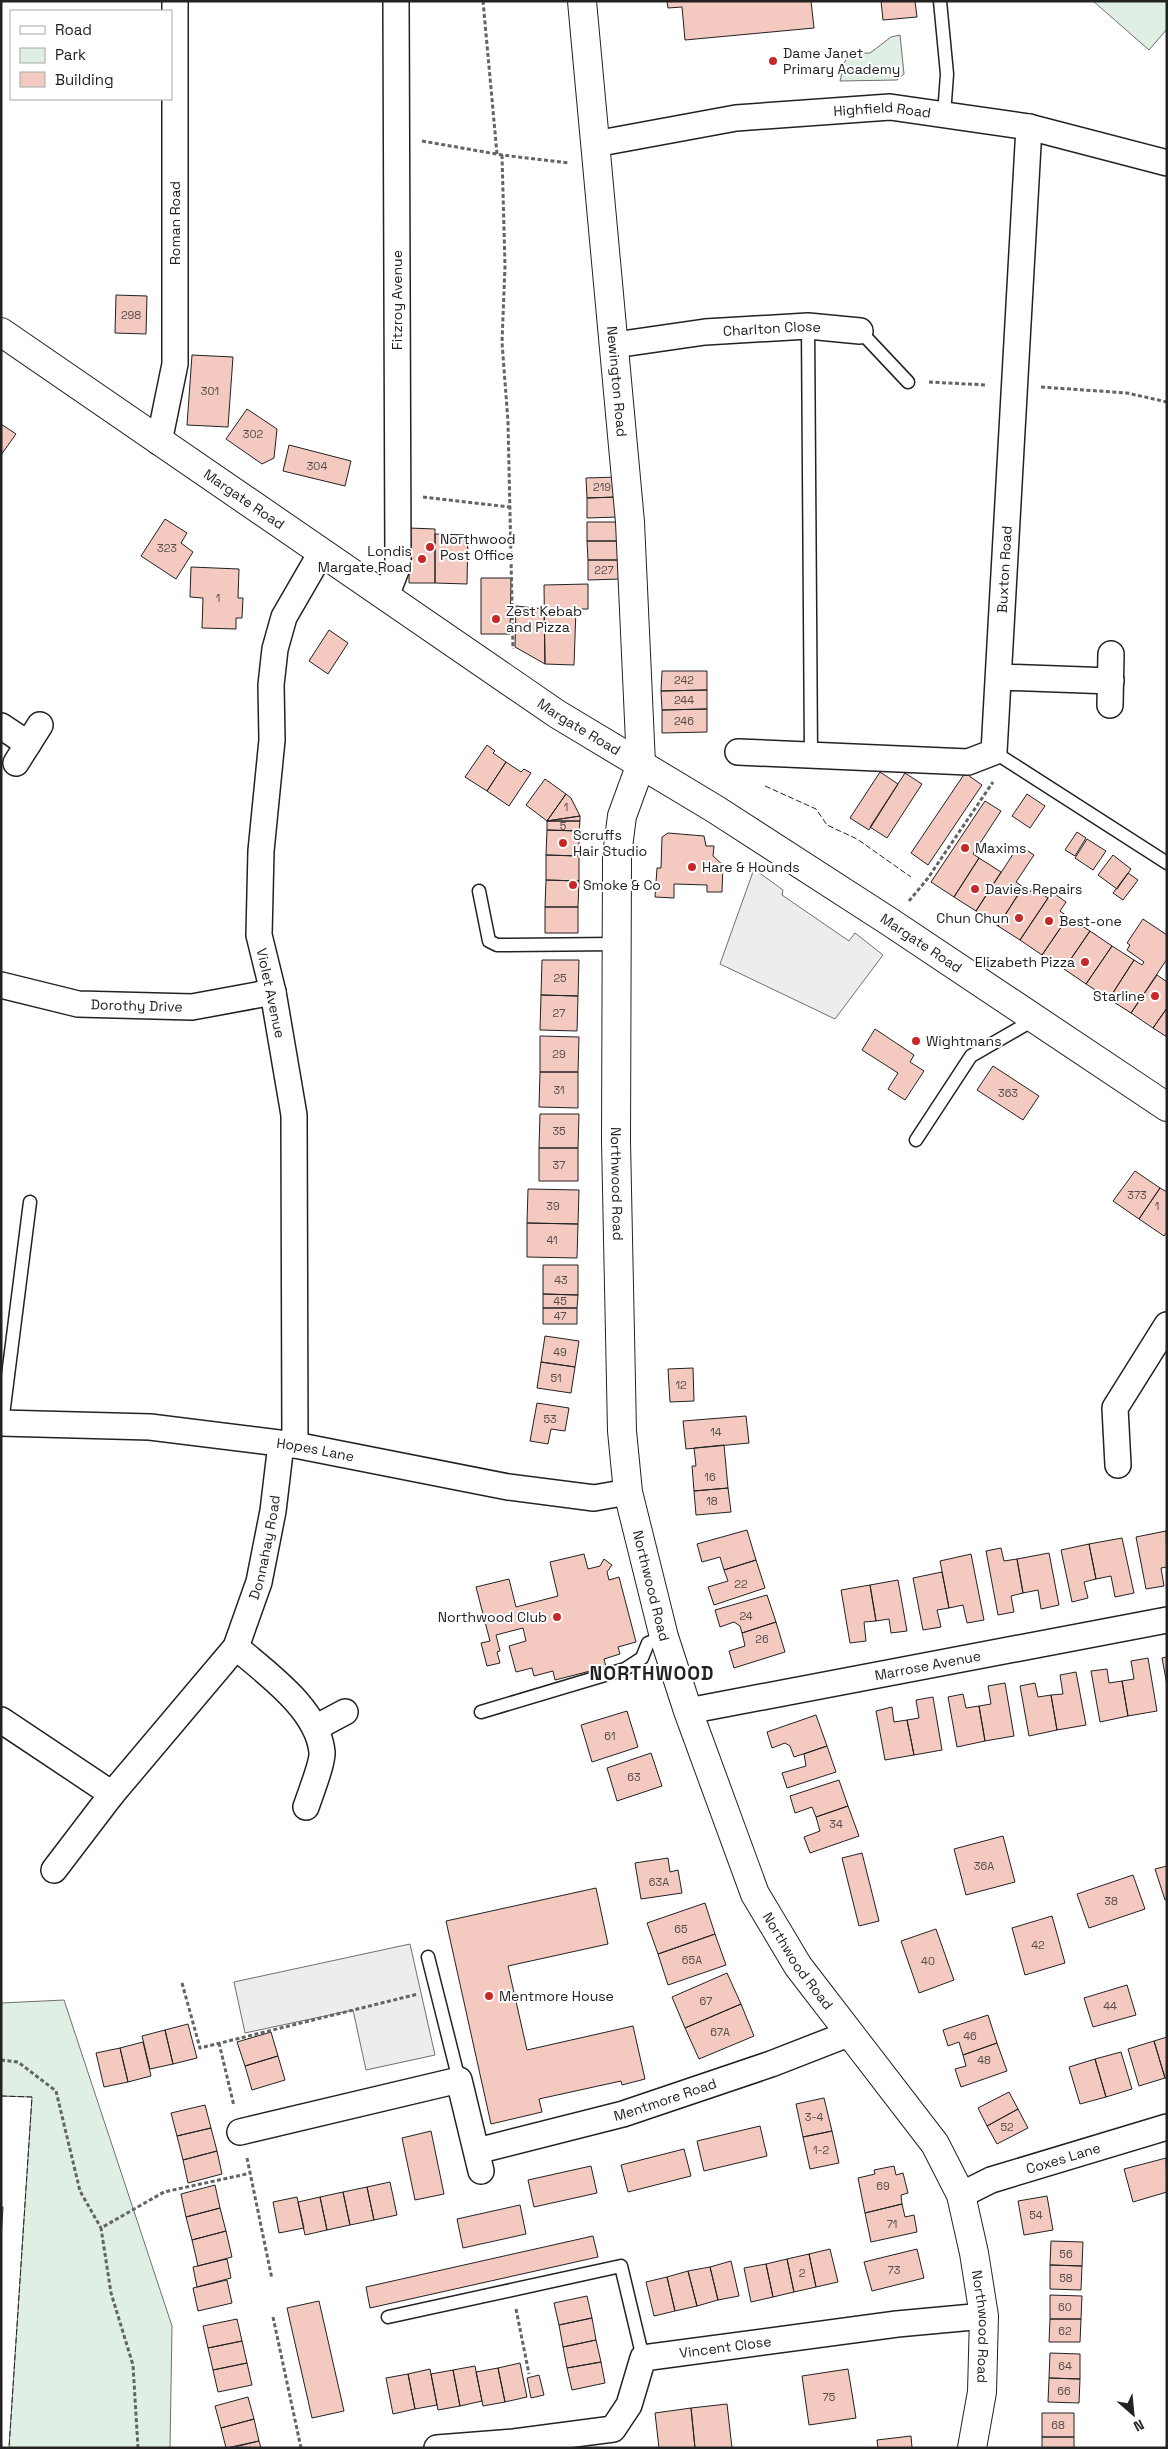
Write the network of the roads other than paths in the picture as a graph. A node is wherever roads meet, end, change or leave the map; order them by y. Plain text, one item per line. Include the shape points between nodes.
1 (175, 1) edge
2 (396, 1) edge
3 (582, 1) edge
4 (940, 1) edge
5 (944, 115) junction
6 (1029, 127) junction
7 (596, 155) junction
8 (1167, 164) edge
9 (808, 326) junction
10 (860, 331) joint
11 (2, 334) edge
12 (615, 345) junction
13 (908, 382) road end
14 (159, 442) junction
15 (322, 553) junction
16 (386, 596) junction
17 (1112, 654) dead end
18 (1000, 676) junction
19 (1, 726) edge
20 (28, 744) dead end
21 (738, 752) dead end
22 (811, 754) junction
23 (1001, 756) junction
24 (641, 764) junction
25 (1167, 863) edge
26 (479, 891) dead end
27 (617, 944) junction
28 (1, 985) edge
29 (273, 992) junction
30 (1036, 1020) junction
31 (1167, 1107) edge
32 (916, 1140) dead end
33 (30, 1202) dead end
34 (1167, 1325) edge
35 (2, 1423) edge
36 (288, 1445) junction
37 (1118, 1464) dead end
38 (628, 1492) junction
39 (1167, 1620) edge
40 (664, 1637) junction
41 (236, 1647) junction
42 (345, 1712) dead end
43 (480, 1712) dead end
44 (688, 1712) junction
45 (1, 1720) edge
46 (315, 1728) junction
47 (112, 1794) junction
48 (306, 1807) dead end
49 (54, 1870) dead end
50 (428, 1957) dead end
51 (848, 2034) junction
52 (459, 2080) junction
53 (1167, 2128) edge
54 (240, 2132) road end
55 (961, 2195) junction
56 (984, 2316) junction
57 (388, 2317) dead end
58 (643, 2358) junction
59 (514, 2445) edge
60 (438, 2448) edge
61 (972, 2448) edge

1 - 14 street, Roman Road via 175,364
2 - 16 street, Fitzroy Avenue via 398,565
3 - 7 main road, Newington Road
4 - 5 lane via 947,74
5 - 6 street, Highfield Road
5 - 7 street, Highfield Road via 890,108 736,118
6 - 8 street, Highfield Road
6 - 18 street, Buxton Road
7 - 12 main road, Newington Road
9 - 10 street, Charlton Close
9 - 12 street, Charlton Close via 705,332
9 - 22 lane
10 - 13 lane, Charlton Close
11 - 14 main road, Margate Road
12 - 24 main road, Newington Road via 630,522
14 - 15 main road, Margate Road
15 - 16 main road, Margate Road
15 - 29 street, Violet Avenue via 284,617 275,649 271,685 272,740 261,851 259,936
16 - 24 main road, Margate Road via 557,714
17 - 18 street via 1110,693
18 - 23 street, Buxton Road
19 - 20 street
21 - 22 street
22 - 23 street via 968,762
23 - 25 lane
24 - 27 main road, Northwood Road via 622,816 618,845
24 - 30 main road, Margate Road via 715,808
26 - 27 lane via 489,941 497,945
27 - 38 main road, Northwood Road via 620,1349 622,1431
28 - 29 street, Dorothy Drive via 78,1004 192,1007
29 - 36 street, Violet Avenue via 294,1115
30 - 31 main road, Margate Road
30 - 32 lane via 971,1056
33 - 35 lane
34 - 37 street via 1115,1408
35 - 36 street, Hopes Lane via 150,1426
36 - 38 street, Hopes Lane via 508,1487 594,1498
36 - 41 street, Donnahay Road via 259,1582
38 - 40 main road, Northwood Road
39 - 44 street, Marrose Avenue
40 - 43 lane via 648,1643 642,1658 625,1669
40 - 44 main road, Northwood Road
41 - 46 street via 288,1692
41 - 47 street, Donnahay Road
42 - 46 street
44 - 51 main road, Northwood Road via 755,1894 798,1966
45 - 47 street
46 - 48 street via 322,1753
47 - 49 street, Donnahay Road
50 - 52 lane
51 - 52 street, Mentmore Road via 771,2064 479,2161
51 - 55 main road, Northwood Road via 934,2144
52 - 54 street
53 - 55 street, Coxes Lane via 991,2180
55 - 56 main road, Northwood Road
56 - 58 street, Vincent Close via 898,2324
56 - 61 main road, Northwood Road via 982,2392
57 - 58 lane via 621,2266
58 - 59 street via 629,2405 613,2429
59 - 60 street

